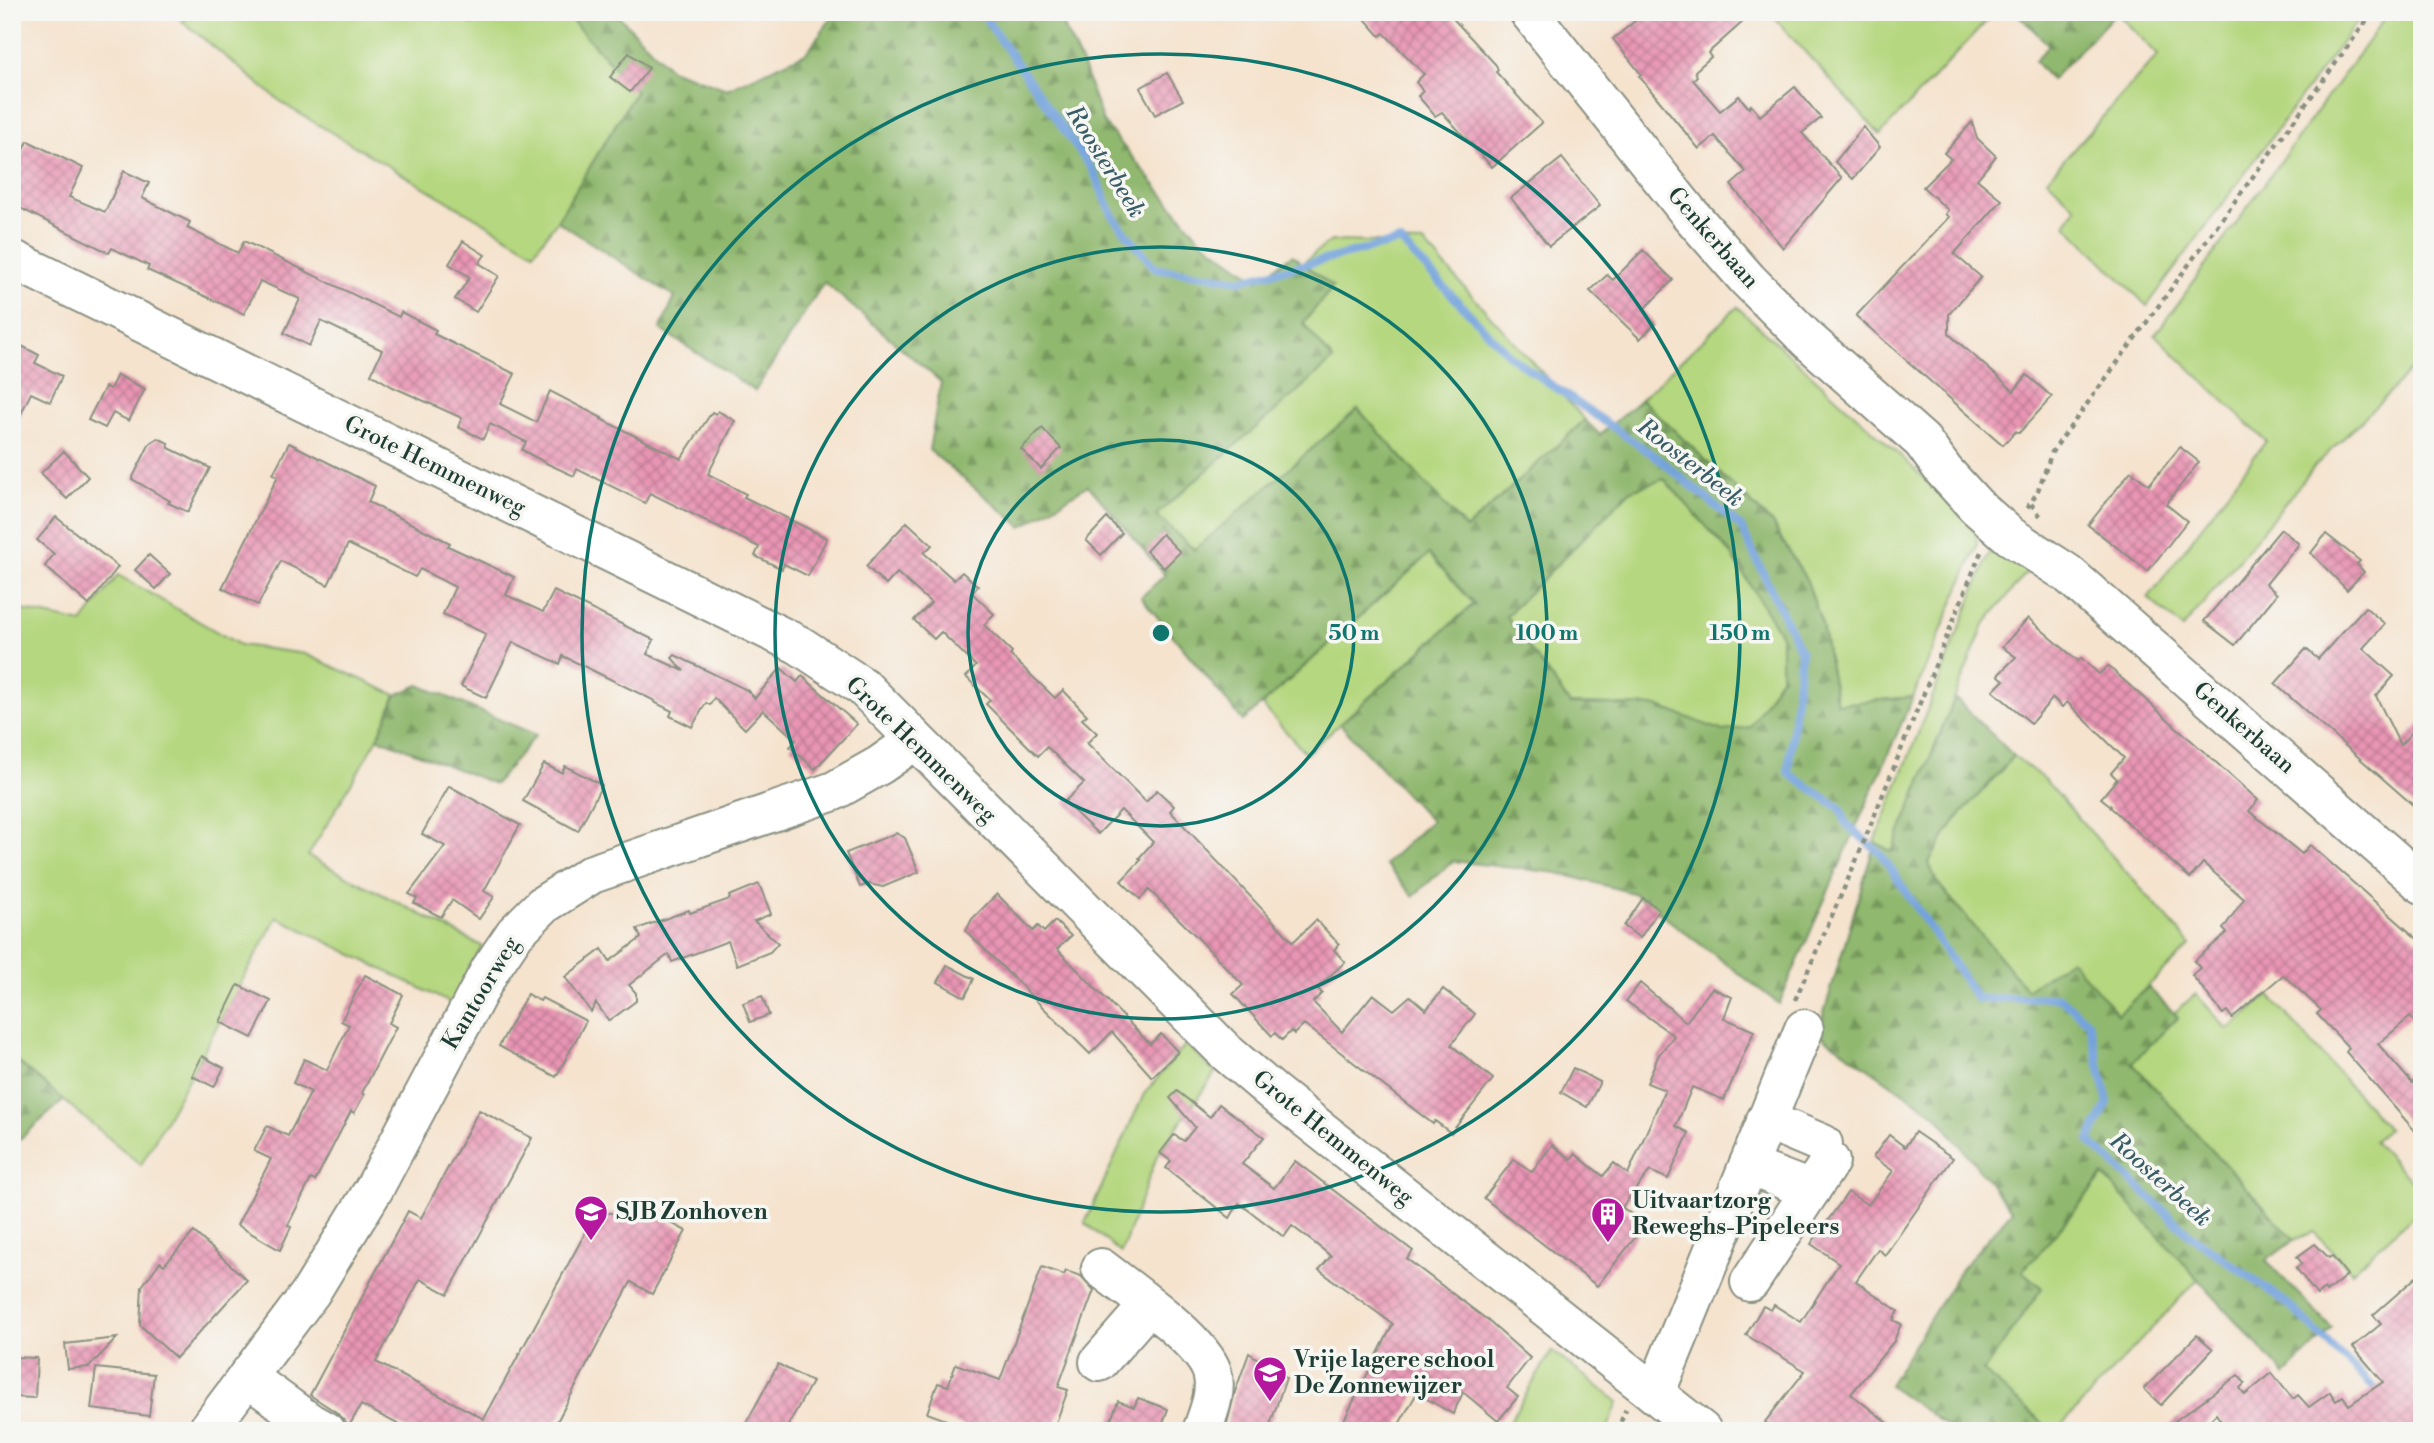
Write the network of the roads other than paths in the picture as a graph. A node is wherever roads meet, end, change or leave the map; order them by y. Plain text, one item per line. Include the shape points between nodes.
1 (1529, 12) edge
2 (12, 259) edge
3 (914, 741) junction
4 (2422, 884) edge
5 (1804, 1029) dead end
6 (1766, 1120) junction
7 (1821, 1165) junction
8 (1748, 1166) junction
9 (1101, 1268) dead end
10 (1750, 1282) dead end
11 (1148, 1306) junction
12 (1099, 1362) dead end
13 (247, 1377) junction
14 (1655, 1394) junction
15 (207, 1431) edge
16 (325, 1431) edge
17 (1202, 1431) edge
18 (1702, 1431) edge

1 - 4 street, Genkerbaan via 1689,212 1808,340 1922,441 2023,512 2053,545 2067,573
2 - 3 street, Grote Hemmenweg via 799,645 863,687
3 - 13 street, Kantoorweg via 834,791 592,874 543,905 515,933 490,970 375,1187 311,1292
3 - 14 street, Grote Hemmenweg via 1227,1053
5 - 6 street
6 - 7 street
6 - 8 street
7 - 8 street
7 - 10 street
8 - 14 street
9 - 11 street
11 - 12 street
11 - 17 street via 1199,1349 1213,1373 1212,1405
13 - 15 street, Kantoorweg
13 - 16 street
14 - 18 street, Grote Hemmenweg

